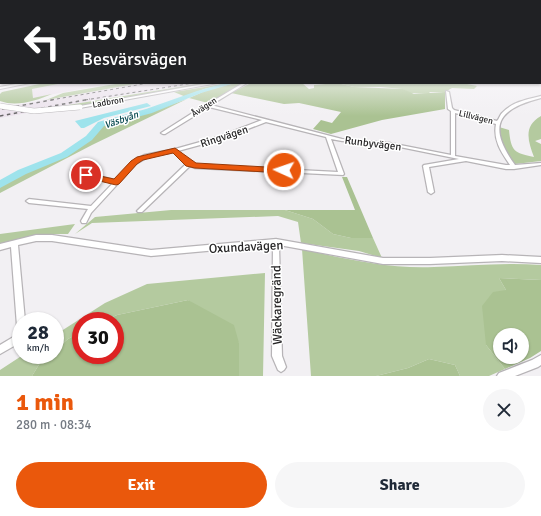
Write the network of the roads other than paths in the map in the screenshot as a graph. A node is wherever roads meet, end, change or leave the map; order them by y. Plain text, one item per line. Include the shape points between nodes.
1 (22, 84) edge
2 (210, 84) edge
3 (243, 84) edge
4 (0, 88) edge
5 (447, 92) dead end
6 (541, 98) edge
7 (207, 105) junction
8 (0, 106) edge
9 (453, 111) junction
10 (267, 120) junction
11 (498, 123) junction
12 (163, 133) dead end
13 (328, 136) junction
14 (175, 150) junction
15 (453, 156) junction
16 (466, 159) junction
17 (189, 164) junction
18 (541, 164) edge
19 (514, 167) junction
20 (86, 175) dead end
21 (116, 182) junction
22 (431, 192) dead end
23 (29, 201) dead end
24 (93, 208) junction
25 (140, 211) dead end
26 (84, 221) dead end
27 (276, 242) junction
28 (14, 243) junction
29 (0, 247) edge
30 (541, 260) edge
31 (20, 312) edge
32 (12, 343) edge
33 (0, 350) edge
34 (541, 360) edge
35 (281, 368) dead end
36 (502, 376) edge

1 - 4 street
2 - 8 street, Ladbron, bridge via 80,107 39,111
3 - 7 street, Åvägen
5 - 9 street via 450,109
6 - 11 street via 510,108
7 - 10 street, Runbyvägen
7 - 12 street, Åvägen
9 - 11 street, Lillvägen
9 - 15 street
10 - 13 street, Runbyvägen
10 - 14 street, Ringvägen via 220,138
11 - 19 street via 496,133 499,144
13 - 15 street, Runbyvägen
13 - 17 street via 341,174 210,168
14 - 17 street
14 - 21 street, Ringvägen via 140,159
15 - 16 street, Runbyvägen
16 - 19 street, Runbyvägen
16 - 22 street via 426,166
17 - 25 street
18 - 19 street, Runbyvägen
20 - 21 street
21 - 24 street, Ringvägen
23 - 24 street
24 - 26 street, Ringvägen
27 - 28 street, Oxundavägen via 151,253 59,238 36,238
27 - 30 street, Oxundavägen via 383,261 502,258
27 - 35 street, Wäckaregränd via 277,356
28 - 29 street, Oxundavägen
28 - 31 street
32 - 33 street
34 - 36 street

